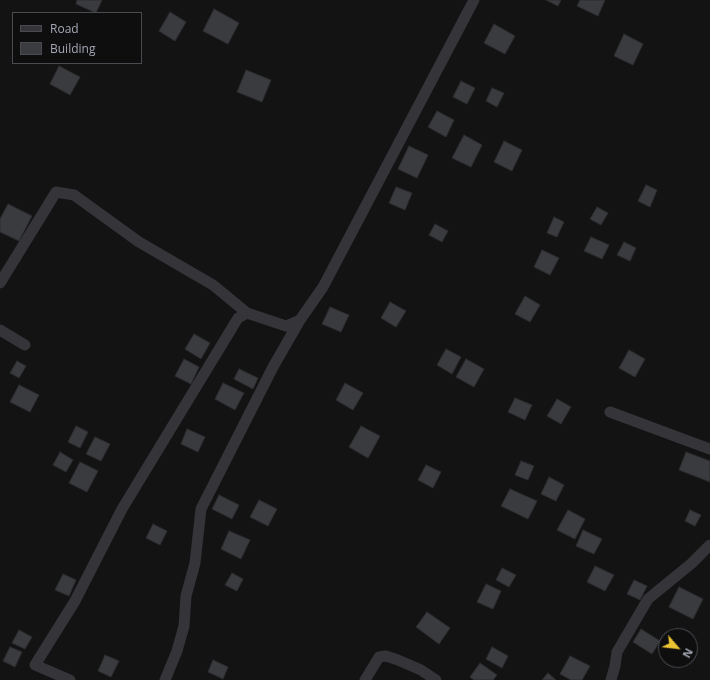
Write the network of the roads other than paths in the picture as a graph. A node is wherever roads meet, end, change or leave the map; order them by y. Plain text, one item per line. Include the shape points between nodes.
1 (474, 0) edge
2 (0, 282) edge
3 (247, 313) junction
4 (300, 320) junction
5 (0, 330) edge
6 (25, 345) dead end
7 (610, 412) dead end
8 (710, 449) edge
9 (710, 545) edge
10 (70, 680) edge
11 (165, 680) edge
12 (365, 680) edge
13 (436, 680) edge
14 (611, 680) edge

1 - 4 street via 323,287
2 - 3 street via 56,192 74,195 139,242 213,285
3 - 4 street via 286,326
3 - 10 street via 238,318 122,509 75,601 35,665
4 - 11 street via 273,367 201,509 195,563 186,596 184,626
5 - 6 street
7 - 8 street
9 - 14 street via 648,598 616,652
12 - 13 street via 379,657 386,656 421,670

